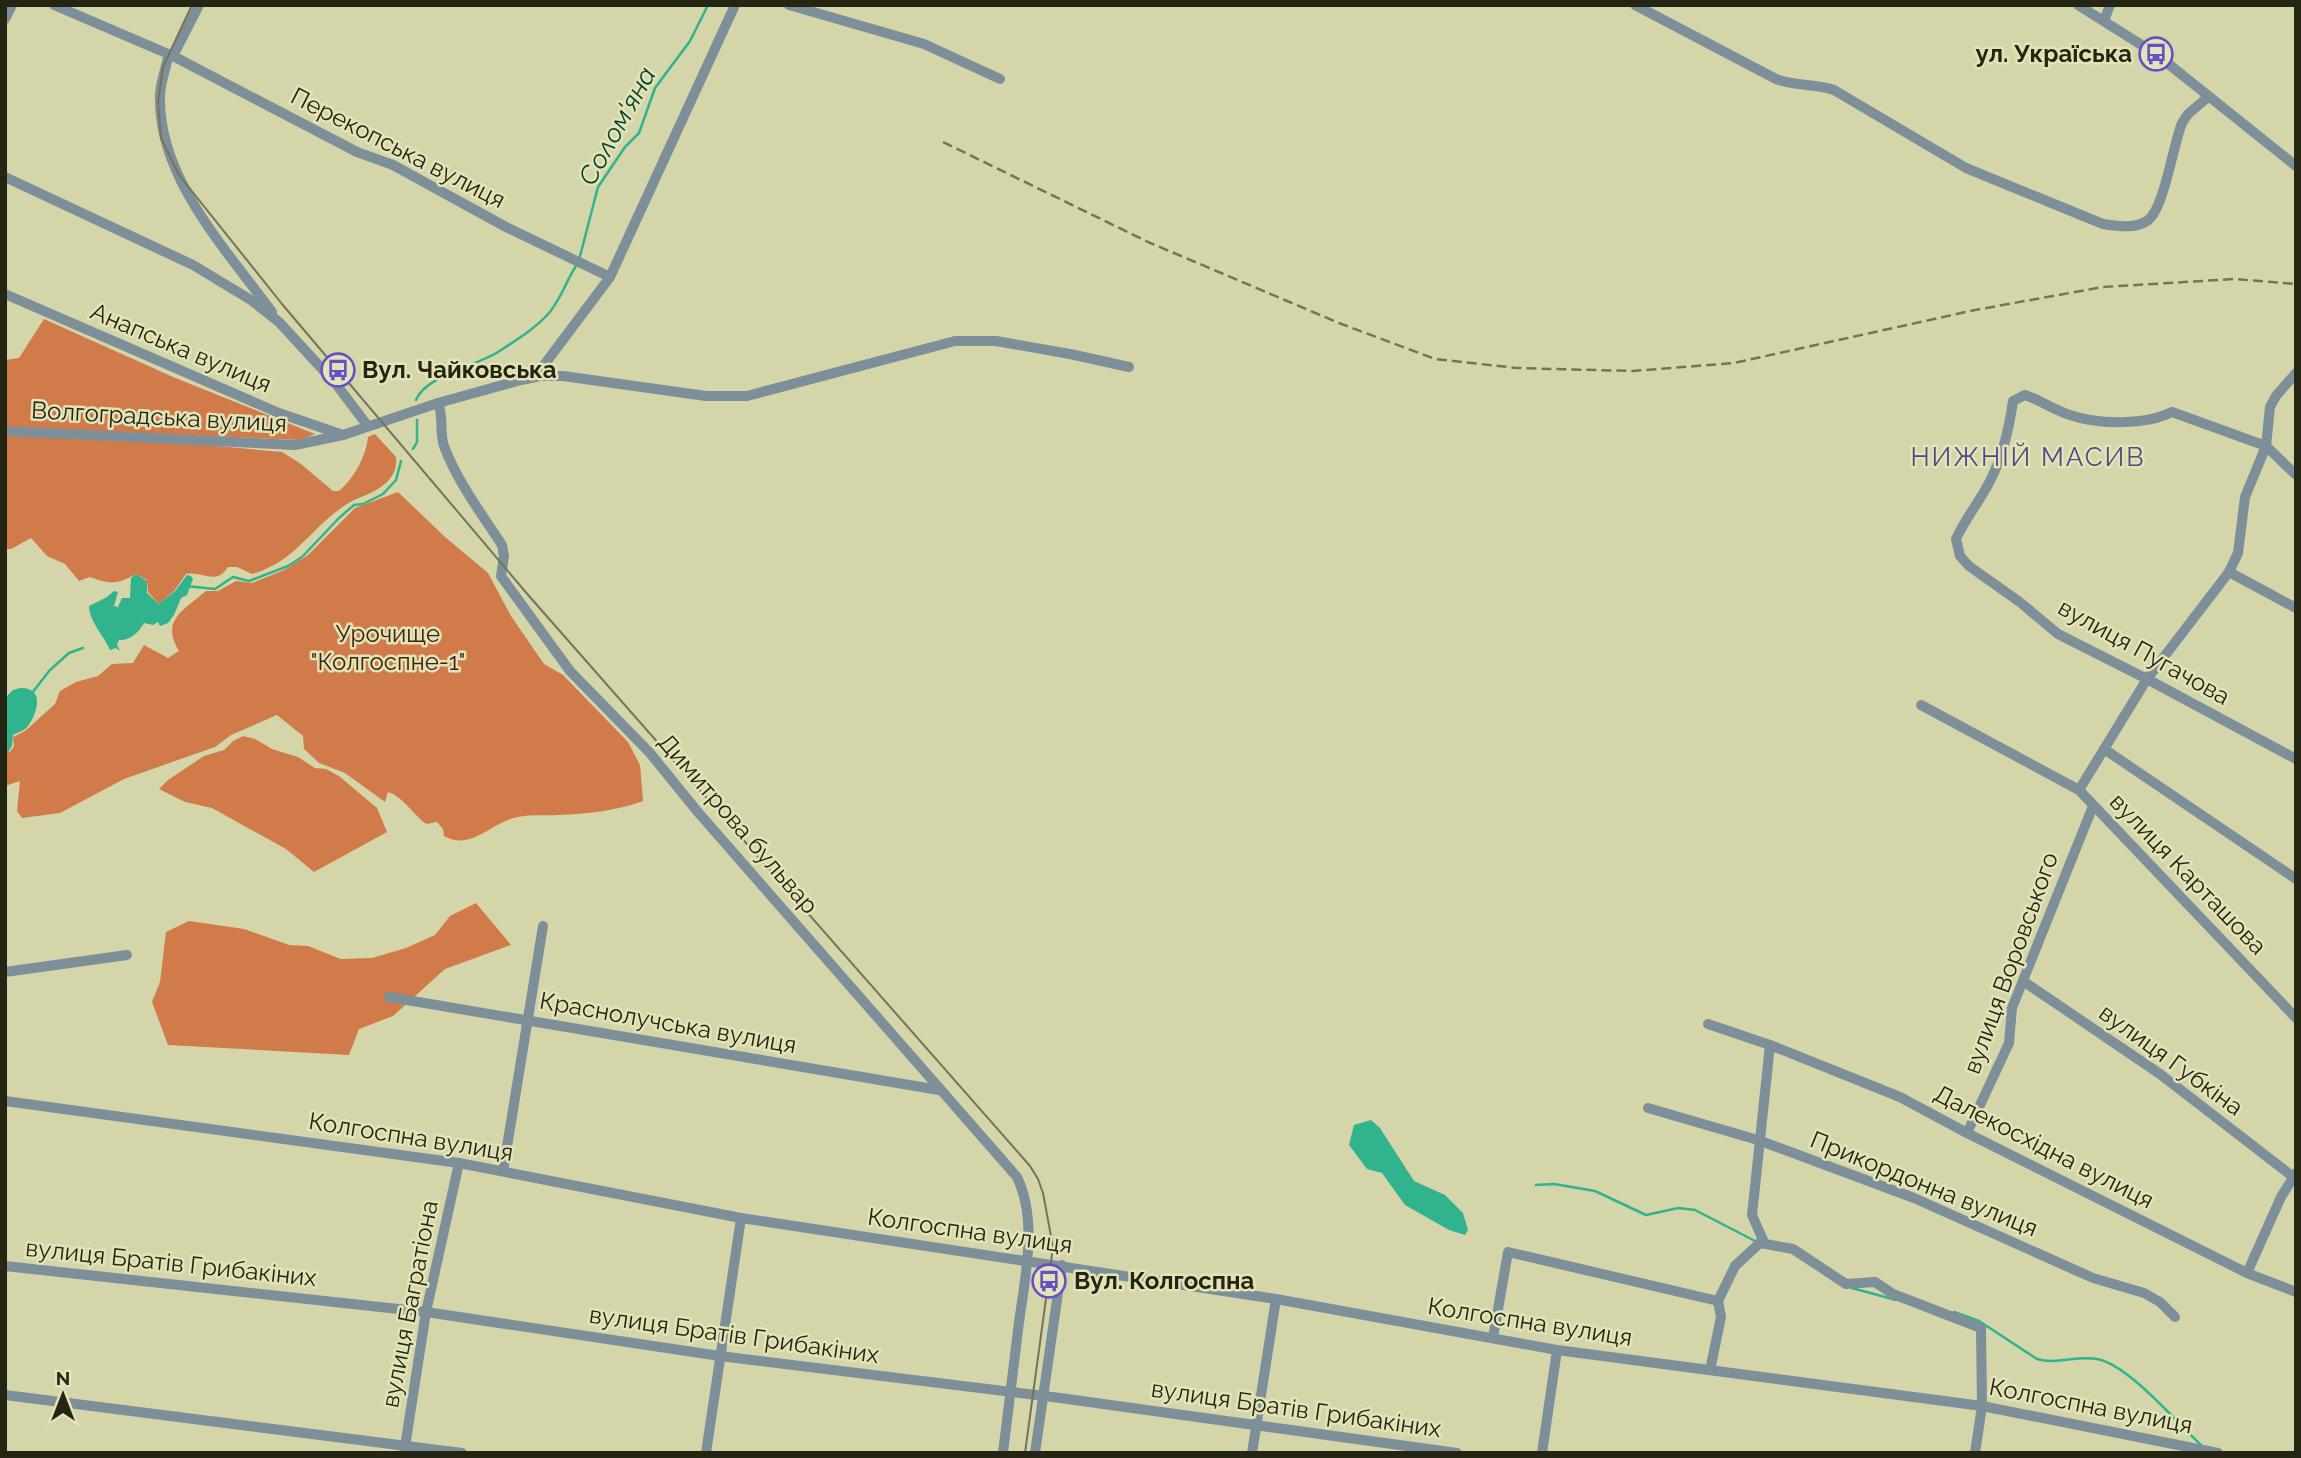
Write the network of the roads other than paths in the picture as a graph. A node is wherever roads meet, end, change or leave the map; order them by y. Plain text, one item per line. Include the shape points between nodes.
1 (12, 5) edge
2 (54, 5) edge
3 (199, 5) edge
4 (735, 5) edge
5 (789, 5) edge
6 (1635, 5) edge
7 (2078, 5) edge
8 (2110, 5) edge
9 (5, 19) edge
10 (2104, 21) junction
11 (171, 55) junction
12 (1000, 79) dead end
13 (2208, 97) junction
14 (2296, 166) edge
15 (5, 177) edge
16 (610, 277) junction
17 (5, 294) edge
18 (283, 327) junction
19 (1129, 367) dead end
20 (2296, 373) edge
21 (535, 377) junction
22 (438, 403) junction
23 (367, 425) junction
24 (5, 431) edge
25 (343, 435) junction
26 (2266, 446) junction
27 (2296, 475) edge
28 (2229, 572) junction
29 (2296, 608) edge
30 (2147, 679) junction
31 (1922, 705) dead end
32 (2104, 748) junction
33 (2296, 760) edge
34 (2079, 790) junction
35 (2093, 806) junction
36 (2296, 880) edge
37 (543, 926) dead end
38 (127, 955) dead end
39 (5, 972) edge
40 (2023, 981) junction
41 (389, 997) dead end
42 (2296, 1018) edge
43 (528, 1020) junction
44 (1708, 1024) dead end
45 (1770, 1045) junction
46 (939, 1090) junction
47 (5, 1101) edge
48 (1647, 1108) dead end
49 (1966, 1133) junction
50 (1758, 1140) junction
51 (458, 1164) junction
52 (503, 1171) junction
53 (2294, 1174) edge
54 (741, 1218) junction
55 (1760, 1243) junction
56 (1027, 1260) junction
57 (1062, 1265) junction
58 (5, 1266) edge
59 (2247, 1273) junction
60 (2296, 1292) edge
61 (1276, 1299) junction
62 (1718, 1301) junction
63 (426, 1312) junction
64 (2175, 1317) dead end
65 (1493, 1338) junction
66 (1557, 1350) junction
67 (720, 1356) junction
68 (1710, 1370) junction
69 (1010, 1392) junction
70 (5, 1395) edge
71 (1043, 1397) junction
72 (1982, 1406) junction
73 (1256, 1425) junction
74 (405, 1448) edge
75 (1421, 1450) edge
76 (462, 1453) edge
77 (706, 1453) edge
78 (1003, 1453) edge
79 (1035, 1453) edge
80 (1252, 1453) edge
81 (1457, 1453) edge
82 (1542, 1453) edge
83 (1975, 1453) edge
84 (2218, 1453) edge

1 - 9 street
2 - 11 street, Перекопська вулиця
3 - 11 street
4 - 16 street
5 - 12 street via 924,44
6 - 13 street via 1776,79 1834,90 1966,167 2103,224 2140,225 2155,214 2182,123
7 - 10 street
8 - 10 street
10 - 13 street via 2156,54
11 - 16 street, Перекопська вулиця
11 - 18 street via 160,94 162,132 185,193
13 - 14 street
15 - 18 street via 193,265 251,300
16 - 21 street
17 - 25 street, Анапська вулиця via 279,413
18 - 23 street
19 - 21 street, Волгоградська вулиця via 996,341 955,341 747,396 706,396 563,376
20 - 26 street via 2270,407
21 - 22 street, Волгоградська вулиця
22 - 23 street, Волгоградська вулиця
22 - 46 street, Димитрова бульвар via 442,437 457,474 502,545 500,570 505,584 570,671 650,753
23 - 25 street, Волгоградська вулиця
24 - 25 street, Волгоградська вулиця via 266,445 295,445
26 - 27 street
26 - 28 street via 2245,497 2238,553
26 - 30 street, вулиця Пугачова via 2172,412 2104,422 2073,416 2025,395 2013,401 2000,459 1956,539 1960,556 2058,634
28 - 29 street
28 - 30 street
30 - 32 street
30 - 33 street, вулиця Пугачова
31 - 34 street
32 - 34 street
32 - 36 street
34 - 35 street, вулиця Карташова
35 - 40 street, вулиця Воровського
35 - 42 street, вулиця Карташова
37 - 43 street
38 - 39 street
40 - 49 street, вулиця Воровського via 2012,1008 2009,1043
40 - 53 street, вулиця Губкіна via 2160,1074
41 - 43 street, Краснолучська вулиця
43 - 46 street, Краснолучська вулиця
43 - 52 street
44 - 45 street, Далекосхідна вулиця
45 - 49 street, Далекосхідна вулиця via 1900,1097
45 - 50 street
46 - 56 street, Димитрова бульвар via 1017,1177 1027,1210
47 - 51 street, Колгоспна вулиця
48 - 50 street, Прикордонна вулиця
49 - 59 street, Далекосхідна вулиця
50 - 55 street via 1752,1216 1763,1240
50 - 64 street, Прикордонна вулиця via 1914,1198 2093,1278 2144,1293
51 - 52 street, Колгоспна вулиця
51 - 63 street, вулиця Багратіона
52 - 54 street, Колгоспна вулиця
53 - 59 street
54 - 56 street, Колгоспна вулиця
54 - 67 street
55 - 62 street via 1735,1266
55 - 72 street via 1793,1249 1846,1284 1875,1282 1893,1294 1981,1328
56 - 57 street, Колгоспна вулиця
56 - 69 street, Димитрова бульвар
57 - 61 street, Колгоспна вулиця
57 - 71 street
58 - 63 street, вулиця Братів Грибакіних
59 - 60 street, Далекосхідна вулиця
61 - 65 street, Колгоспна вулиця
61 - 73 street
62 - 65 street via 1508,1252
62 - 68 street via 1721,1317
63 - 67 street, вулиця Братів Грибакіних
63 - 74 street, вулиця Багратіона
65 - 66 street, Колгоспна вулиця
66 - 68 street, Колгоспна вулиця
66 - 82 street
67 - 69 street, вулиця Братів Грибакіних
67 - 77 street
68 - 72 street, Колгоспна вулиця
69 - 71 street, вулиця Братів Грибакіних
69 - 78 street, Димитрова бульвар
70 - 74 street
71 - 73 street, вулиця Братів Грибакіних
71 - 79 street
72 - 83 street
72 - 84 street, Колгоспна вулиця
73 - 75 street, вулиця Братів Грибакіних
73 - 80 street
74 - 76 street
75 - 81 street, вулиця Братів Грибакіних

